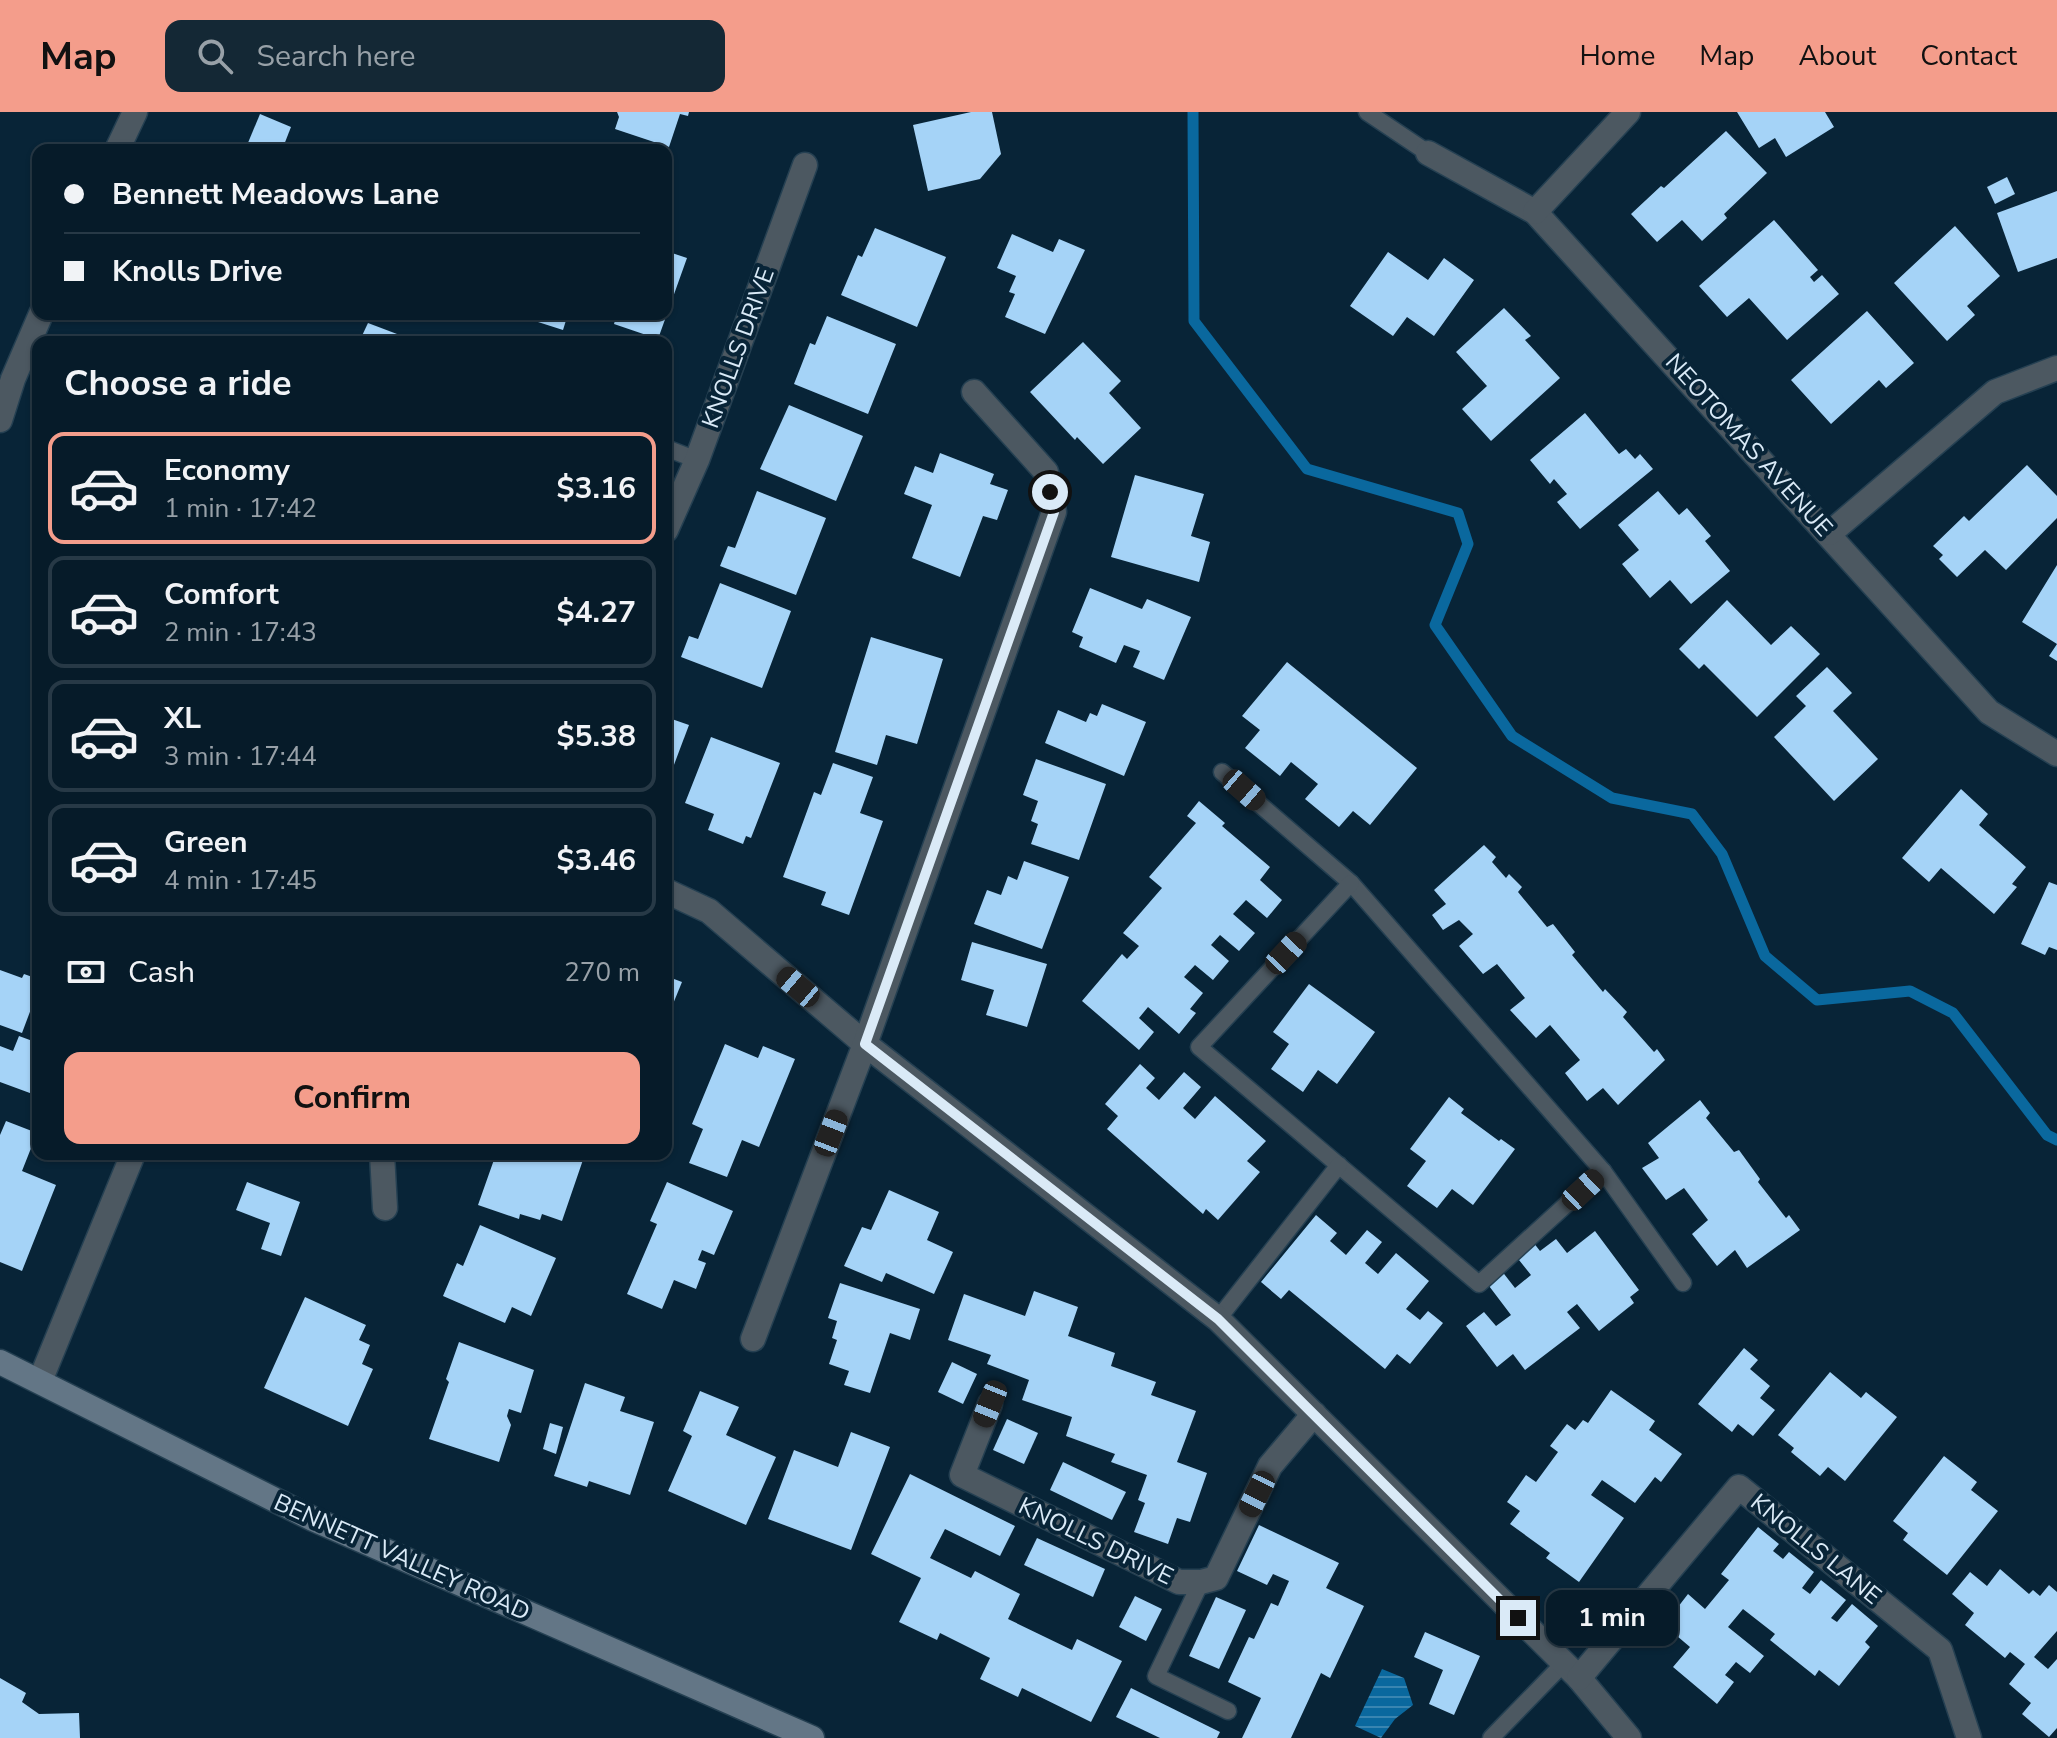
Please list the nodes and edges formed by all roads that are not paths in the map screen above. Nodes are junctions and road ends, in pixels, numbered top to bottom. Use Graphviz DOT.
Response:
graph roads {
  1 [pos="135,112"];
  2 [pos="1367,112"];
  3 [pos="1628,112"];
  4 [pos="120,144"];
  5 [pos="1428,153"];
  6 [pos="805,165"];
  7 [pos="1535,212"];
  8 [pos="38,320"];
  9 [pos="2057,368"];
  10 [pos="6,376"];
  11 [pos="974,392"];
  12 [pos="0,420"];
  13 [pos="672,450"];
  14 [pos="697,460"];
  15 [pos="672,516"];
  16 [pos="1830,533"];
  17 [pos="2057,754"];
  18 [pos="1222,772"];
  19 [pos="1351,883"];
  20 [pos="672,894"];
  21 [pos="865,1044"];
  22 [pos="131,1160"];
  23 [pos="382,1160"];
  24 [pos="1339,1165"];
  25 [pos="1603,1171"];
  26 [pos="385,1208"];
  27 [pos="1683,1283"];
  28 [pos="1218,1319"];
  29 [pos="753,1339"];
  30 [pos="0,1362"];
  31 [pos="40,1381"];
  32 [pos="990,1404"];
  33 [pos="1314,1414"];
  34 [pos="1201,1582"];
  35 [pos="1572,1670"];
  36 [pos="1228,1711"];
  37 [pos="812,1738"];
  38 [pos="1491,1738"];
  39 [pos="1629,1738"];
  40 [pos="1969,1738"];
  1 -- 4 [label="street"];
  2 -- 5 [label="lane"];
  3 -- 7 [label="street"];
  5 -- 7 [label="street, NEOTOMAS AVENUE"];
  6 -- 14 [label="street, KNOLLS DRIVE"];
  7 -- 16 [label="street, NEOTOMAS AVENUE"];
  8 -- 10 [label="street"];
  9 -- 16 [label="street"];
  10 -- 12 [label="street"];
  11 -- 21 [label="street"];
  13 -- 14 [label="lane"];
  14 -- 15 [label="street, KNOLLS DRIVE"];
  16 -- 17 [label="street, NEOTOMAS AVENUE"];
  18 -- 19 [label="lane"];
  19 -- 24 [label="lane"];
  19 -- 25 [label="lane"];
  20 -- 21 [label="street"];
  21 -- 28 [label="street"];
  21 -- 29 [label="street"];
  22 -- 31 [label="street"];
  23 -- 26 [label="street"];
  24 -- 25 [label="lane"];
  24 -- 28 [label="lane"];
  25 -- 27 [label="lane"];
  28 -- 33 [label="street"];
  30 -- 31 [label="street, BENNETT VALLEY ROAD"];
  31 -- 37 [label="street, BENNETT VALLEY ROAD"];
  32 -- 34 [label="street, KNOLLS DRIVE"];
  33 -- 34 [label="street, KNOLLS DRIVE"];
  33 -- 35 [label="street"];
  34 -- 36 [label="lane"];
  35 -- 38 [label="lane"];
  35 -- 39 [label="street"];
  35 -- 40 [label="street, KNOLLS LANE"];
}
